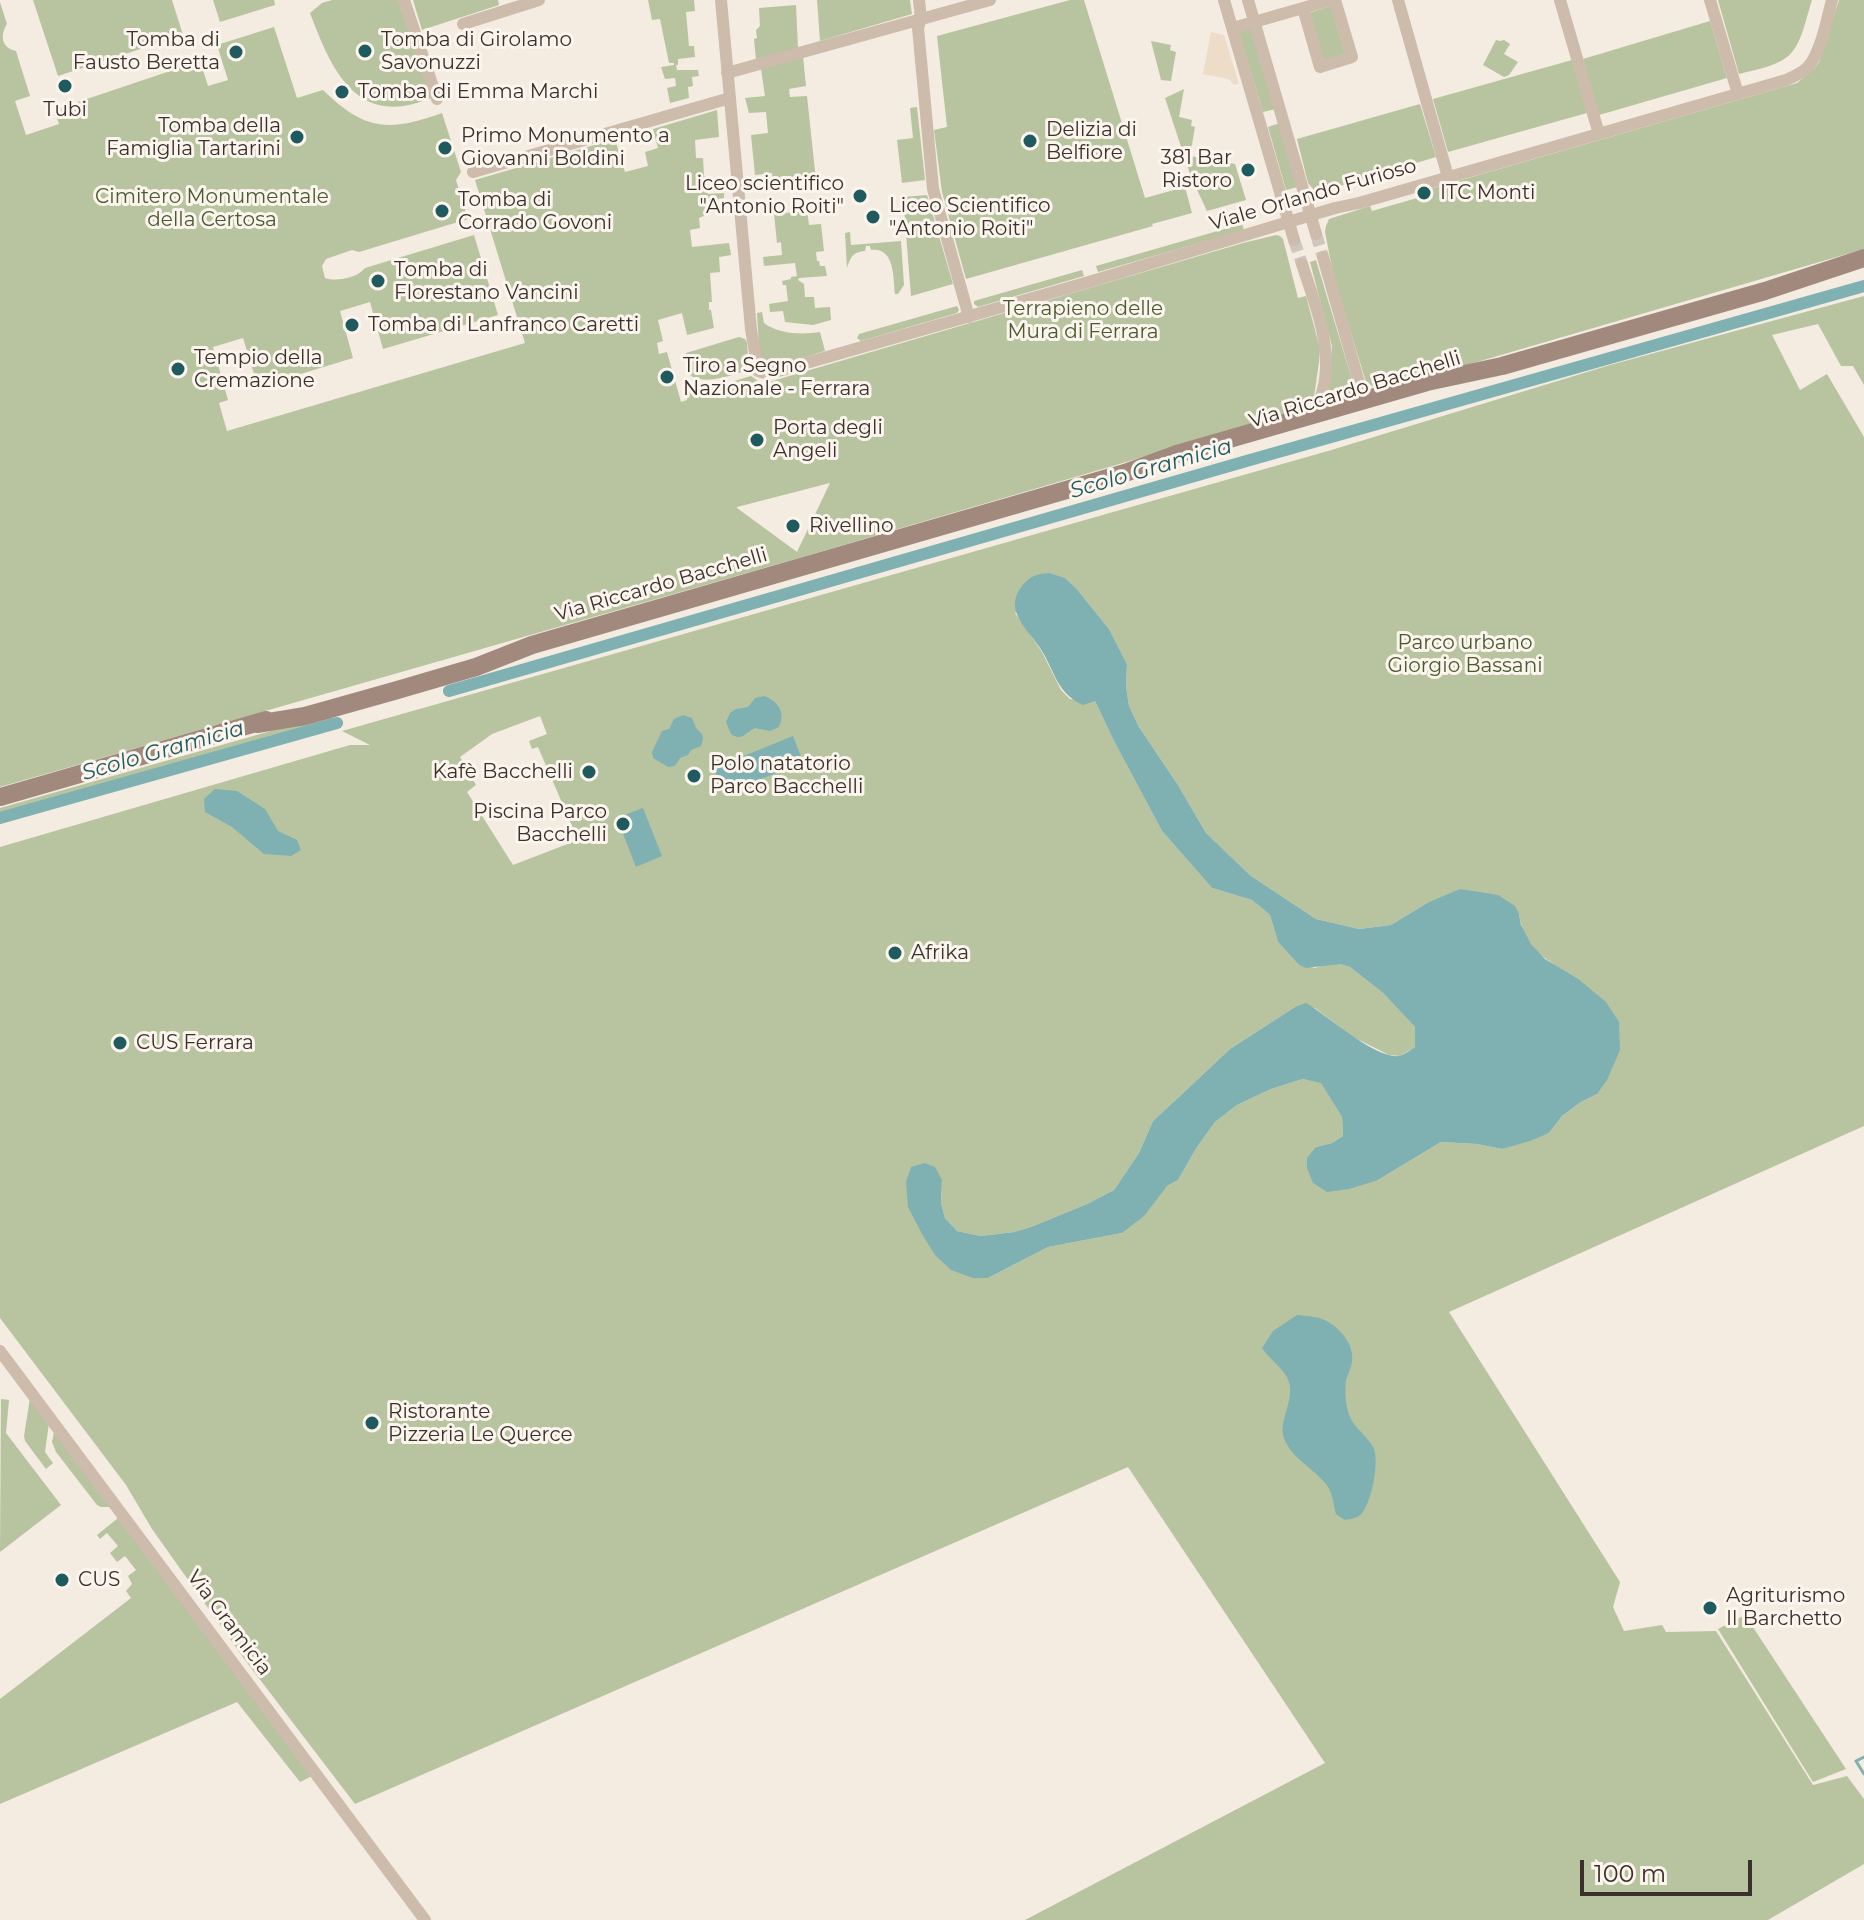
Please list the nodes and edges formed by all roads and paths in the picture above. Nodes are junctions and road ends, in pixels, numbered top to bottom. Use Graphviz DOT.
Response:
graph roads {
  1 [pos="404,0"];
  2 [pos="539,0"];
  3 [pos="721,0"];
  4 [pos="919,0"];
  5 [pos="990,0"];
  6 [pos="1224,0"];
  7 [pos="1248,0"];
  8 [pos="1333,0"];
  9 [pos="1398,0"];
  10 [pos="1560,0"];
  11 [pos="1710,0"];
  12 [pos="1832,0"];
  13 [pos="1303,8"];
  14 [pos="921,18"];
  15 [pos="1255,22"];
  16 [pos="463,24"];
  17 [pos="1233,28"];
  18 [pos="727,73"];
  19 [pos="1738,94"];
  20 [pos="730,98"];
  21 [pos="437,99"];
  22 [pos="1281,113"];
  23 [pos="1259,119"];
  24 [pos="1599,134"];
  25 [pos="473,172"];
  26 [pos="1448,177"];
  27 [pos="1310,215"];
  28 [pos="1288,222"];
  29 [pos="1316,234"];
  30 [pos="1294,240"];
  31 [pos="1323,257"];
  32 [pos="1864,258"];
  33 [pos="1302,264"];
  34 [pos="969,317"];
  35 [pos="1366,405"];
  36 [pos="1323,416"];
  37 [pos="0,797"];
  38 [pos="0,1351"];
  39 [pos="425,1920"];
  1 -- 21 [label="street"];
  2 -- 16 [label="street"];
  3 -- 18 [label="street"];
  4 -- 14 [label="street"];
  5 -- 14 [label="street"];
  6 -- 17 [label="street"];
  7 -- 15 [label="street"];
  8 -- 13 [label="street"];
  8 -- 13 [label="street"];
  9 -- 26 [label="street"];
  10 -- 24 [label="street"];
  11 -- 19 [label="street"];
  12 -- 19 [label="street, Viale Orlando Furioso"];
  13 -- 15 [label="street"];
  14 -- 18 [label="street"];
  14 -- 34 [label="street"];
  15 -- 17 [label="street"];
  15 -- 22 [label="street"];
  17 -- 23 [label="street"];
  18 -- 20 [label="street"];
  19 -- 24 [label="street, Viale Orlando Furioso"];
  20 -- 25 [label="street"];
  20 -- 34 [label="street, Viale Orlando Furioso"];
  22 -- 23 [label="street"];
  22 -- 27 [label="street"];
  23 -- 28 [label="street"];
  24 -- 26 [label="street, Viale Orlando Furioso"];
  26 -- 27 [label="street, Viale Orlando Furioso"];
  27 -- 28 [label="street, Viale Orlando Furioso"];
  27 -- 29 [label="street"];
  28 -- 30 [label="street"];
  28 -- 34 [label="street, Viale Orlando Furioso"];
  31 -- 35 [label="street"];
  32 -- 35 [label="main road, Via Riccardo Bacchelli"];
  33 -- 36 [label="street"];
  35 -- 36 [label="main road, Via Riccardo Bacchelli"];
  36 -- 37 [label="main road, Via Riccardo Bacchelli"];
  38 -- 39 [label="street, Via Gramicia"];
}
